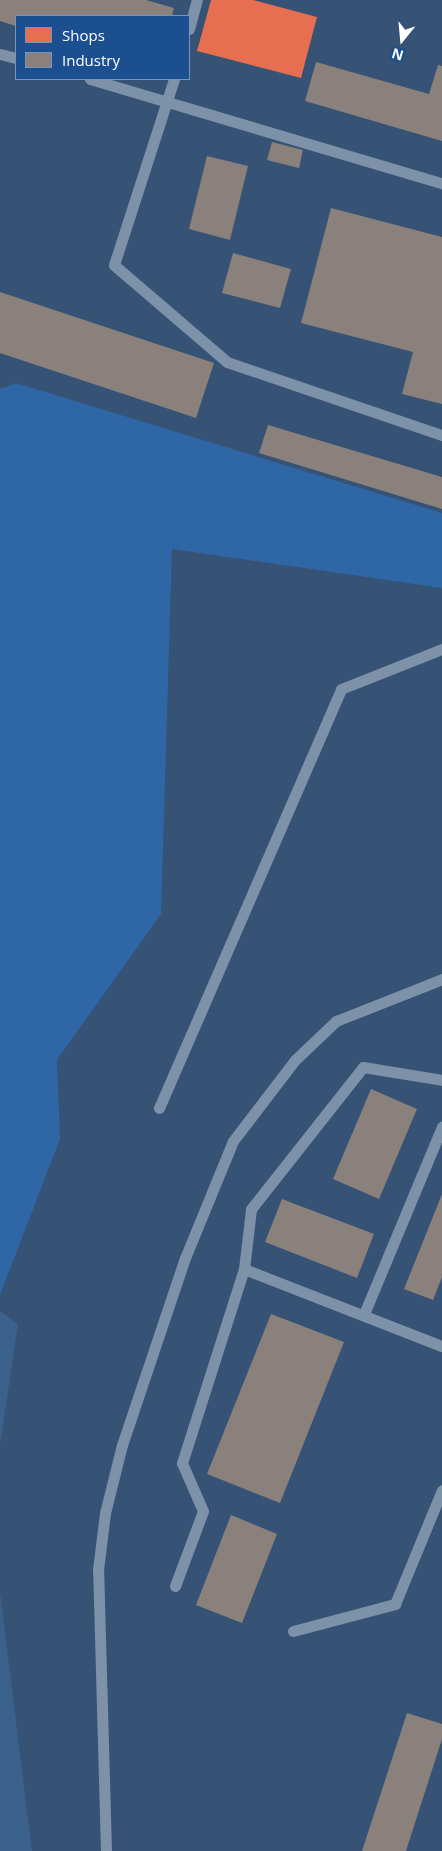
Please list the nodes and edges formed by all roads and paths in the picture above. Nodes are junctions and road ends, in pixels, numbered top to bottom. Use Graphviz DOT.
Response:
graph roads {
  1 [pos="198,0"];
  2 [pos="190,26"];
  3 [pos="0,54"];
  4 [pos="15,58"];
  5 [pos="94,80"];
  6 [pos="174,80"];
  7 [pos="168,101"];
  8 [pos="442,182"];
  9 [pos="442,435"];
  10 [pos="442,649"];
  11 [pos="442,979"];
  12 [pos="442,1080"];
  13 [pos="159,1108"];
  14 [pos="442,1127"];
  15 [pos="244,1269"];
  16 [pos="364,1314"];
  17 [pos="442,1346"];
  18 [pos="442,1490"];
  19 [pos="175,1586"];
  20 [pos="293,1631"];
  21 [pos="106,1851"];
  1 -- 2 [label="lane"];
  3 -- 4 [label="lane"];
  5 -- 7 [label="lane"];
  6 -- 7 [label="lane"];
  7 -- 8 [label="lane"];
  7 -- 9 [label="lane"];
  10 -- 13 [label="lane"];
  11 -- 21 [label="lane"];
  12 -- 15 [label="lane"];
  14 -- 16 [label="lane"];
  15 -- 16 [label="lane"];
  15 -- 19 [label="lane"];
  16 -- 17 [label="lane"];
  18 -- 20 [label="lane"];
}
